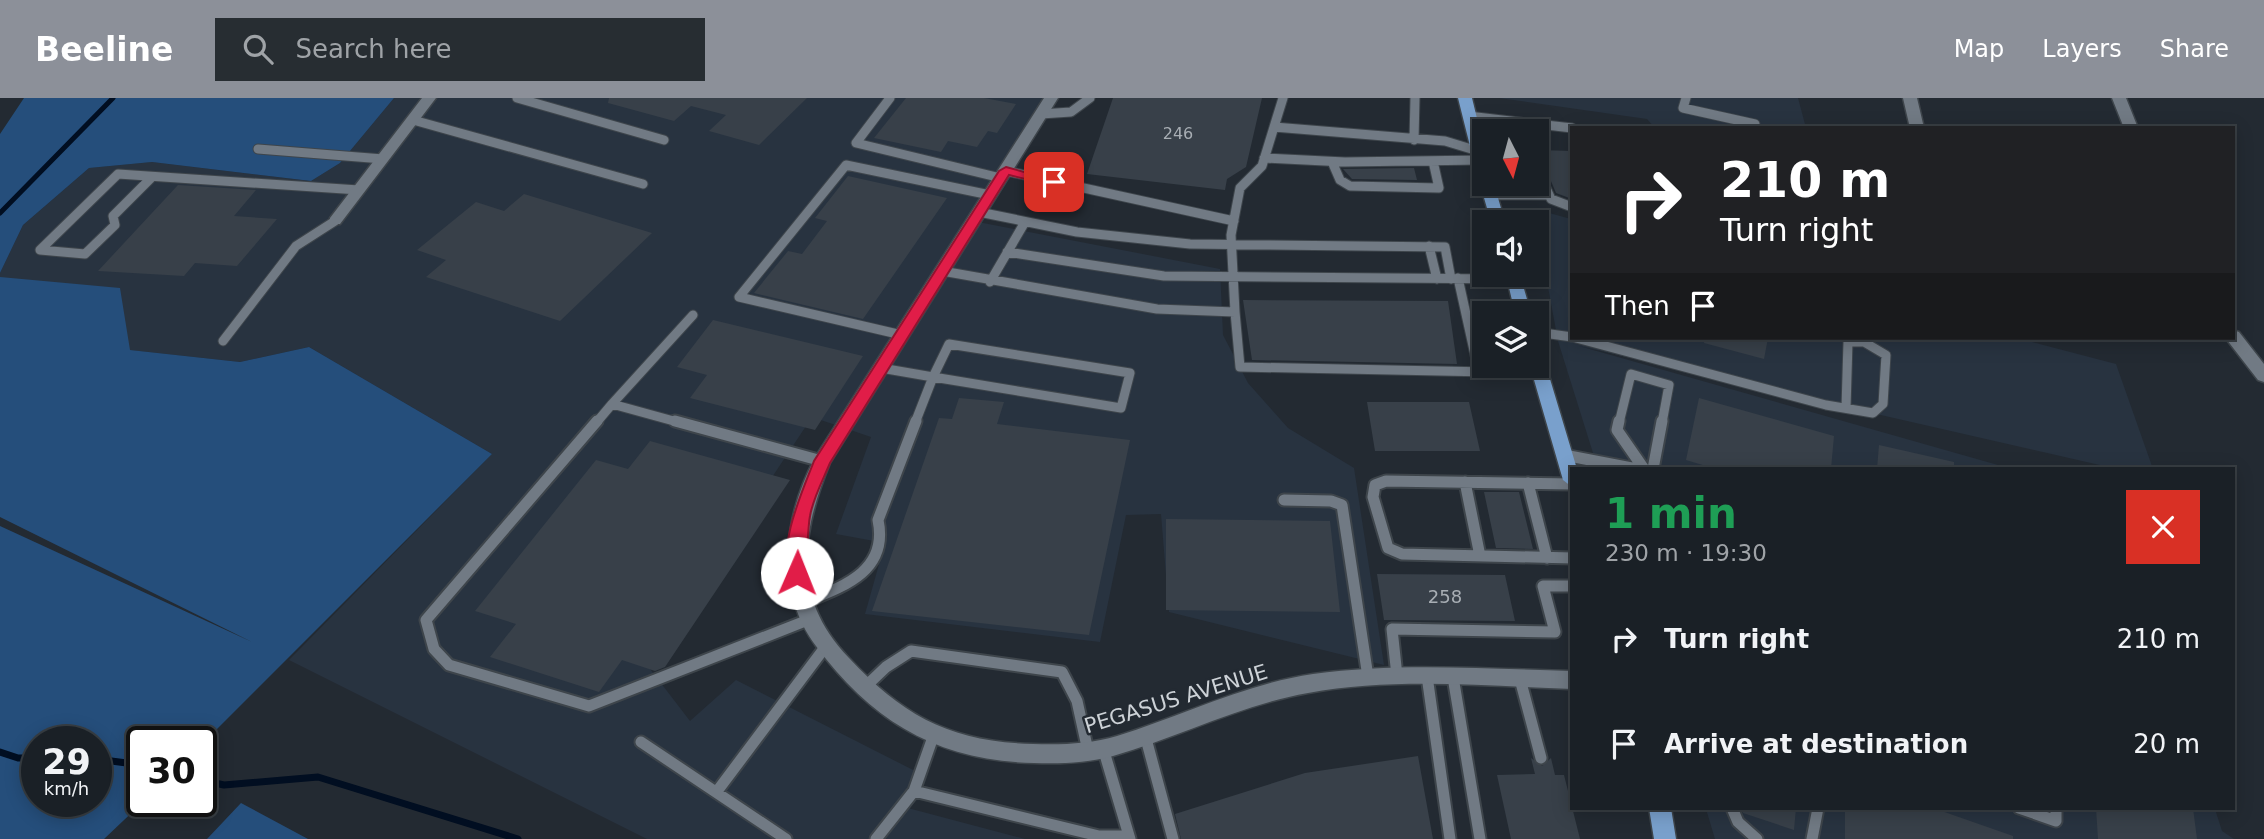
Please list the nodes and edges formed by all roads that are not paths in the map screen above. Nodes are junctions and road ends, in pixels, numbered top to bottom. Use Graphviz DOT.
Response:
graph roads {
  1 [pos="429,98"];
  2 [pos="517,98"];
  3 [pos="890,98"];
  4 [pos="1090,98"];
  5 [pos="1283,98"];
  6 [pos="1415,98"];
  7 [pos="1465,98"];
  8 [pos="1686,98"];
  9 [pos="1910,98"];
  10 [pos="2119,98"];
  11 [pos="1046,106"];
  12 [pos="1468,116"];
  13 [pos="1501,119"];
  14 [pos="412,120"];
  15 [pos="1755,124"];
  16 [pos="1549,125"];
  17 [pos="1917,126"];
  18 [pos="2130,126"];
  19 [pos="1274,127"];
  20 [pos="1570,128"];
  21 [pos="1472,130"];
  22 [pos="664,140"];
  23 [pos="1414,140"];
  24 [pos="258,149"];
  25 [pos="1472,157"];
  26 [pos="383,159"];
  27 [pos="1264,159"];
  28 [pos="1433,161"];
  29 [pos="1472,162"];
  30 [pos="1333,164"];
  31 [pos="1003,174"];
  32 [pos="152,177"];
  33 [pos="643,184"];
  34 [pos="359,190"];
  35 [pos="990,195"];
  36 [pos="1546,196"];
  37 [pos="1570,207"];
  38 [pos="979,212"];
  39 [pos="335,221"];
  40 [pos="1234,221"];
  41 [pos="1025,222"];
  42 [pos="1232,246"];
  43 [pos="1429,246"];
  44 [pos="1007,252"];
  45 [pos="942,271"];
  46 [pos="1234,278"];
  47 [pos="1472,278"];
  48 [pos="1437,279"];
  49 [pos="1454,279"];
  50 [pos="990,282"];
  51 [pos="1236,313"];
  52 [pos="693,315"];
  53 [pos="1549,334"];
  54 [pos="902,335"];
  55 [pos="1570,336"];
  56 [pos="2235,339"];
  57 [pos="1585,340"];
  58 [pos="223,341"];
  59 [pos="1472,347"];
  60 [pos="881,368"];
  61 [pos="1472,373"];
  62 [pos="2264,376"];
  63 [pos="933,377"];
  64 [pos="1542,378"];
  65 [pos="612,404"];
  66 [pos="1846,408"];
  67 [pos="1564,455"];
  68 [pos="822,461"];
  69 [pos="1629,467"];
  70 [pos="1643,467"];
  71 [pos="1653,467"];
  72 [pos="1570,475"];
  73 [pos="1465,482"];
  74 [pos="1570,482"];
  75 [pos="1528,483"];
  76 [pos="1284,500"];
  77 [pos="1480,556"];
  78 [pos="1547,558"];
  79 [pos="1570,558"];
  80 [pos="1570,586"];
  81 [pos="805,611"];
  82 [pos="826,646"];
  83 [pos="1397,676"];
  84 [pos="1427,676"];
  85 [pos="1368,677"];
  86 [pos="1453,677"];
  87 [pos="1520,679"];
  88 [pos="1570,680"];
  89 [pos="864,688"];
  90 [pos="1145,736"];
  91 [pos="933,737"];
  92 [pos="641,742"];
  93 [pos="1095,750"];
  94 [pos="1541,758"];
  95 [pos="718,790"];
  96 [pos="914,791"];
  97 [pos="1660,810"];
  98 [pos="1733,810"];
  99 [pos="1818,810"];
  100 [pos="2025,810"];
  101 [pos="2056,810"];
  102 [pos="1130,838"];
  103 [pos="786,839"];
  104 [pos="876,839"];
  105 [pos="1173,839"];
  106 [pos="1450,839"];
  107 [pos="1480,839"];
  108 [pos="1665,839"];
  109 [pos="1757,839"];
  110 [pos="1812,839"];
  1 -- 14 [label="street"];
  2 -- 22 [label="lane"];
  3 -- 31 [label="lane"];
  4 -- 11 [label="lane"];
  5 -- 19 [label="lane"];
  6 -- 23 [label="lane"];
  7 -- 12 [label="main road"];
  8 -- 15 [label="lane"];
  9 -- 17 [label="street"];
  10 -- 18 [label="street"];
  11 -- 31 [label="street, PEGASUS AVENUE"];
  12 -- 13 [label="lane"];
  12 -- 21 [label="main road"];
  14 -- 26 [label="street"];
  14 -- 33 [label="lane"];
  16 -- 20 [label="lane"];
  19 -- 23 [label="lane"];
  19 -- 27 [label="lane"];
  23 -- 25 [label="lane"];
  24 -- 26 [label="lane"];
  26 -- 34 [label="street"];
  27 -- 30 [label="lane"];
  27 -- 40 [label="lane"];
  28 -- 29 [label="lane"];
  28 -- 30 [label="lane"];
  28 -- 30 [label="lane"];
  31 -- 35 [label="street, PEGASUS AVENUE"];
  31 -- 40 [label="lane"];
  32 -- 32 [label="lane"];
  32 -- 34 [label="lane"];
  34 -- 39 [label="street"];
  35 -- 38 [label="street, PEGASUS AVENUE"];
  35 -- 54 [label="lane"];
  36 -- 37 [label="lane"];
  38 -- 41 [label="lane"];
  38 -- 45 [label="street, PEGASUS AVENUE"];
  39 -- 58 [label="lane"];
  40 -- 42 [label="lane"];
  41 -- 42 [label="lane"];
  41 -- 44 [label="lane"];
  42 -- 43 [label="lane"];
  42 -- 46 [label="lane"];
  43 -- 48 [label="lane"];
  43 -- 49 [label="lane"];
  44 -- 46 [label="lane"];
  44 -- 50 [label="lane"];
  45 -- 50 [label="lane"];
  45 -- 54 [label="street, PEGASUS AVENUE"];
  46 -- 48 [label="lane"];
  46 -- 51 [label="lane"];
  47 -- 49 [label="lane"];
  48 -- 49 [label="lane"];
  49 -- 59 [label="lane"];
  50 -- 51 [label="lane"];
  51 -- 61 [label="lane"];
  52 -- 65 [label="lane"];
  53 -- 55 [label="lane"];
  54 -- 60 [label="street, PEGASUS AVENUE"];
  56 -- 62 [label="street"];
  57 -- 66 [label="lane"];
  60 -- 63 [label="lane"];
  60 -- 68 [label="street, PEGASUS AVENUE"];
  63 -- 63 [label="lane"];
  63 -- 81 [label="lane"];
  64 -- 67 [label="main road"];
  65 -- 68 [label="lane"];
  65 -- 81 [label="lane"];
  66 -- 66 [label="lane"];
  67 -- 69 [label="lane"];
  67 -- 72 [label="main road"];
  68 -- 81 [label="street, PEGASUS AVENUE"];
  70 -- 71 [label="lane"];
  73 -- 75 [label="lane"];
  73 -- 77 [label="lane"];
  73 -- 77 [label="lane"];
  74 -- 75 [label="lane"];
  75 -- 78 [label="lane"];
  76 -- 85 [label="lane"];
  77 -- 78 [label="lane"];
  78 -- 79 [label="lane"];
  80 -- 83 [label="lane"];
  81 -- 82 [label="street, PEGASUS AVENUE"];
  82 -- 89 [label="street, PEGASUS AVENUE"];
  82 -- 95 [label="lane"];
  83 -- 84 [label="street, PEGASUS AVENUE"];
  83 -- 85 [label="street, PEGASUS AVENUE"];
  84 -- 86 [label="street, PEGASUS AVENUE"];
  84 -- 106 [label="lane"];
  85 -- 90 [label="street, PEGASUS AVENUE"];
  86 -- 87 [label="street, PEGASUS AVENUE"];
  86 -- 107 [label="lane"];
  87 -- 88 [label="street, PEGASUS AVENUE"];
  87 -- 94 [label="lane"];
  89 -- 91 [label="street, PEGASUS AVENUE"];
  89 -- 93 [label="lane"];
  90 -- 93 [label="street, PEGASUS AVENUE"];
  90 -- 105 [label="lane"];
  91 -- 93 [label="street, PEGASUS AVENUE"];
  91 -- 96 [label="lane"];
  92 -- 95 [label="lane"];
  93 -- 102 [label="lane"];
  95 -- 103 [label="lane"];
  96 -- 102 [label="lane"];
  96 -- 104 [label="lane"];
  97 -- 108 [label="main road"];
  98 -- 109 [label="lane"];
  99 -- 110 [label="lane"];
  100 -- 101 [label="lane"];
}
